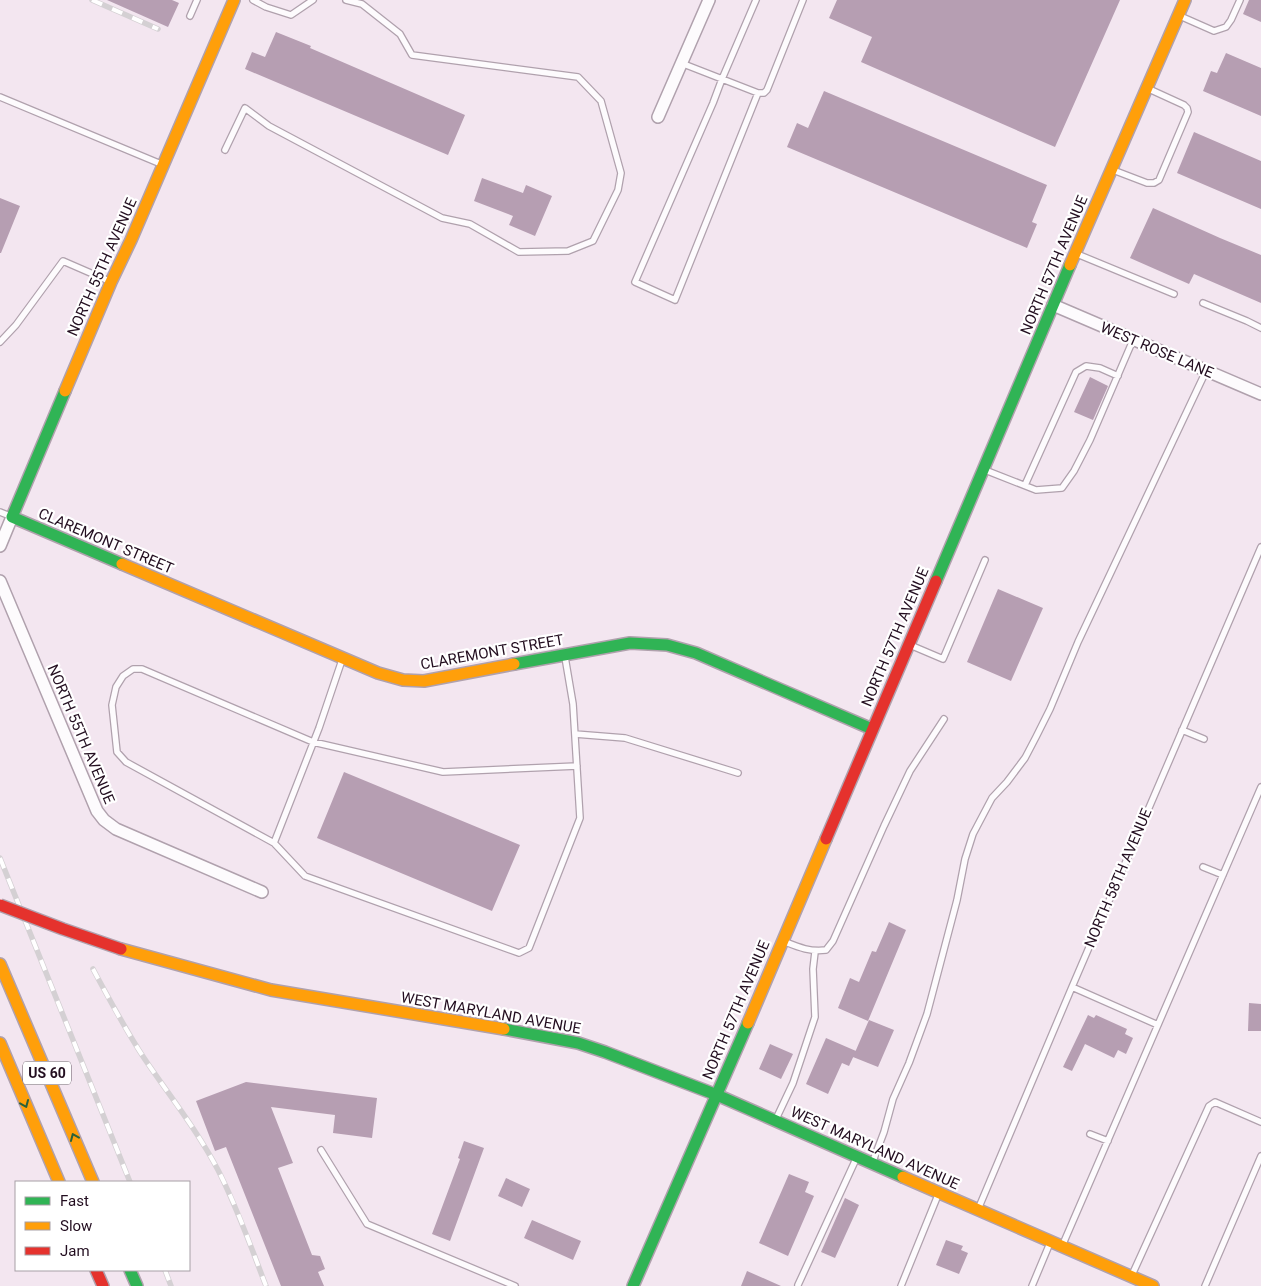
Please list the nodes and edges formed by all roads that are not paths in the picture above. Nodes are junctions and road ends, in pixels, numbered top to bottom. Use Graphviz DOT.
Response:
graph roads {
  1 [pos="197,0"];
  2 [pos="234,0"];
  3 [pos="253,0"];
  4 [pos="313,0"];
  5 [pos="346,0"];
  6 [pos="708,0"];
  7 [pos="756,0"];
  8 [pos="803,0"];
  9 [pos="1185,0"];
  10 [pos="1240,0"];
  11 [pos="190,16"];
  12 [pos="1178,16"];
  13 [pos="682,63"];
  14 [pos="722,79"];
  15 [pos="1147,88"];
  16 [pos="758,93"];
  17 [pos="0,97"];
  18 [pos="658,117"];
  19 [pos="225,150"];
  20 [pos="163,165"];
  21 [pos="1111,170"];
  22 [pos="1075,253"];
  23 [pos="111,282"];
  24 [pos="1174,294"];
  25 [pos="1203,303"];
  26 [pos="1053,305"];
  27 [pos="1261,328"];
  28 [pos="1133,340"];
  29 [pos="0,342"];
  30 [pos="1206,371"];
  31 [pos="1118,376"];
  32 [pos="1261,394"];
  33 [pos="983,469"];
  34 [pos="1025,485"];
  35 [pos="0,512"];
  36 [pos="12,517"];
  37 [pos="0,546"];
  38 [pos="1261,547"];
  39 [pos="985,560"];
  40 [pos="0,582"];
  41 [pos="908,644"];
  42 [pos="565,655"];
  43 [pos="342,658"];
  44 [pos="944,719"];
  45 [pos="872,729"];
  46 [pos="1182,730"];
  47 [pos="575,734"];
  48 [pos="1204,739"];
  49 [pos="313,742"];
  50 [pos="577,766"];
  51 [pos="738,773"];
  52 [pos="1261,787"];
  53 [pos="274,843"];
  54 [pos="1203,866"];
  55 [pos="1223,875"];
  56 [pos="262,892"];
  57 [pos="0,905"];
  58 [pos="782,940"];
  59 [pos="815,952"];
  60 [pos="0,964"];
  61 [pos="1072,987"];
  62 [pos="1158,1025"];
  63 [pos="0,1043"];
  64 [pos="716,1095"];
  65 [pos="776,1121"];
  66 [pos="1261,1122"];
  67 [pos="1090,1134"];
  68 [pos="1108,1141"];
  69 [pos="321,1150"];
  70 [pos="1261,1156"];
  71 [pos="857,1157"];
  72 [pos="872,1163"];
  73 [pos="59,1181"];
  74 [pos="93,1181"];
  75 [pos="939,1193"];
  76 [pos="978,1210"];
  77 [pos="1050,1241"];
  78 [pos="1062,1246"];
  79 [pos="96,1271"];
  80 [pos="130,1271"];
  81 [pos="1131,1276"];
  82 [pos="798,1285"];
  83 [pos="103,1286"];
  84 [pos="137,1286"];
  85 [pos="515,1286"];
  86 [pos="633,1286"];
  87 [pos="901,1286"];
  88 [pos="1032,1286"];
  89 [pos="1153,1286"];
  90 [pos="1206,1286"];
  1 -- 11 [label="lane"];
  2 -- 20 [label="main road, NORTH 55TH AVENUE"];
  3 -- 4 [label="lane"];
  5 -- 19 [label="lane"];
  6 -- 13 [label="street"];
  7 -- 14 [label="lane"];
  8 -- 16 [label="lane"];
  9 -- 12 [label="main road, NORTH 57TH AVENUE"];
  10 -- 12 [label="lane"];
  12 -- 15 [label="main road, NORTH 57TH AVENUE"];
  13 -- 14 [label="lane"];
  13 -- 18 [label="street"];
  14 -- 16 [label="lane"];
  14 -- 16 [label="lane"];
  15 -- 21 [label="main road, NORTH 57TH AVENUE"];
  15 -- 21 [label="lane"];
  17 -- 20 [label="lane"];
  20 -- 23 [label="main road, NORTH 55TH AVENUE"];
  21 -- 22 [label="main road, NORTH 57TH AVENUE"];
  22 -- 24 [label="lane"];
  22 -- 26 [label="main road, NORTH 57TH AVENUE"];
  23 -- 29 [label="lane"];
  23 -- 36 [label="main road, NORTH 55TH AVENUE"];
  25 -- 27 [label="lane"];
  26 -- 28 [label="street, WEST ROSE LANE"];
  26 -- 33 [label="main road, NORTH 57TH AVENUE"];
  28 -- 30 [label="street, WEST ROSE LANE"];
  28 -- 31 [label="lane"];
  30 -- 32 [label="street, WEST ROSE LANE"];
  30 -- 72 [label="lane"];
  31 -- 34 [label="lane"];
  31 -- 34 [label="lane"];
  33 -- 34 [label="lane"];
  33 -- 41 [label="main road, NORTH 57TH AVENUE"];
  35 -- 36 [label="lane"];
  36 -- 37 [label="street, NORTH 55TH AVENUE"];
  36 -- 43 [label="main road, CLAREMONT STREET"];
  38 -- 46 [label="lane, NORTH 58TH AVENUE"];
  39 -- 41 [label="lane"];
  40 -- 56 [label="street, NORTH 55TH AVENUE"];
  41 -- 45 [label="main road, NORTH 57TH AVENUE"];
  42 -- 43 [label="main road, CLAREMONT STREET"];
  42 -- 45 [label="main road, CLAREMONT STREET"];
  42 -- 47 [label="lane"];
  43 -- 49 [label="lane"];
  44 -- 59 [label="lane"];
  45 -- 58 [label="main road, NORTH 57TH AVENUE"];
  46 -- 48 [label="lane"];
  46 -- 61 [label="lane, NORTH 58TH AVENUE"];
  47 -- 50 [label="lane"];
  47 -- 51 [label="lane"];
  49 -- 50 [label="lane"];
  49 -- 53 [label="lane"];
  49 -- 53 [label="lane"];
  50 -- 53 [label="lane"];
  52 -- 55 [label="lane"];
  54 -- 55 [label="lane"];
  55 -- 62 [label="lane"];
  57 -- 64 [label="main road, WEST MARYLAND AVENUE, bridge"];
  58 -- 59 [label="lane"];
  58 -- 64 [label="main road, NORTH 57TH AVENUE"];
  59 -- 65 [label="lane"];
  74 -- 60 [label="main road, US 60, one-way"];
  61 -- 62 [label="lane"];
  61 -- 76 [label="lane, NORTH 58TH AVENUE"];
  62 -- 68 [label="lane"];
  63 -- 73 [label="main road, US 60, one-way"];
  64 -- 65 [label="main road, WEST MARYLAND AVENUE"];
  64 -- 86 [label="main road, NORTH 57TH AVENUE"];
  65 -- 71 [label="main road, WEST MARYLAND AVENUE"];
  66 -- 81 [label="lane"];
  67 -- 68 [label="lane"];
  68 -- 78 [label="lane"];
  69 -- 85 [label="lane"];
  70 -- 90 [label="lane"];
  71 -- 72 [label="main road, WEST MARYLAND AVENUE"];
  71 -- 82 [label="lane"];
  72 -- 75 [label="main road, WEST MARYLAND AVENUE"];
  75 -- 76 [label="main road, WEST MARYLAND AVENUE"];
  75 -- 87 [label="lane"];
  76 -- 77 [label="main road, WEST MARYLAND AVENUE"];
  77 -- 78 [label="main road, WEST MARYLAND AVENUE"];
  77 -- 88 [label="lane"];
  78 -- 81 [label="main road, WEST MARYLAND AVENUE"];
  79 -- 83 [label="main road"];
  80 -- 84 [label="main road"];
  81 -- 89 [label="main road, WEST MARYLAND AVENUE"];
}
